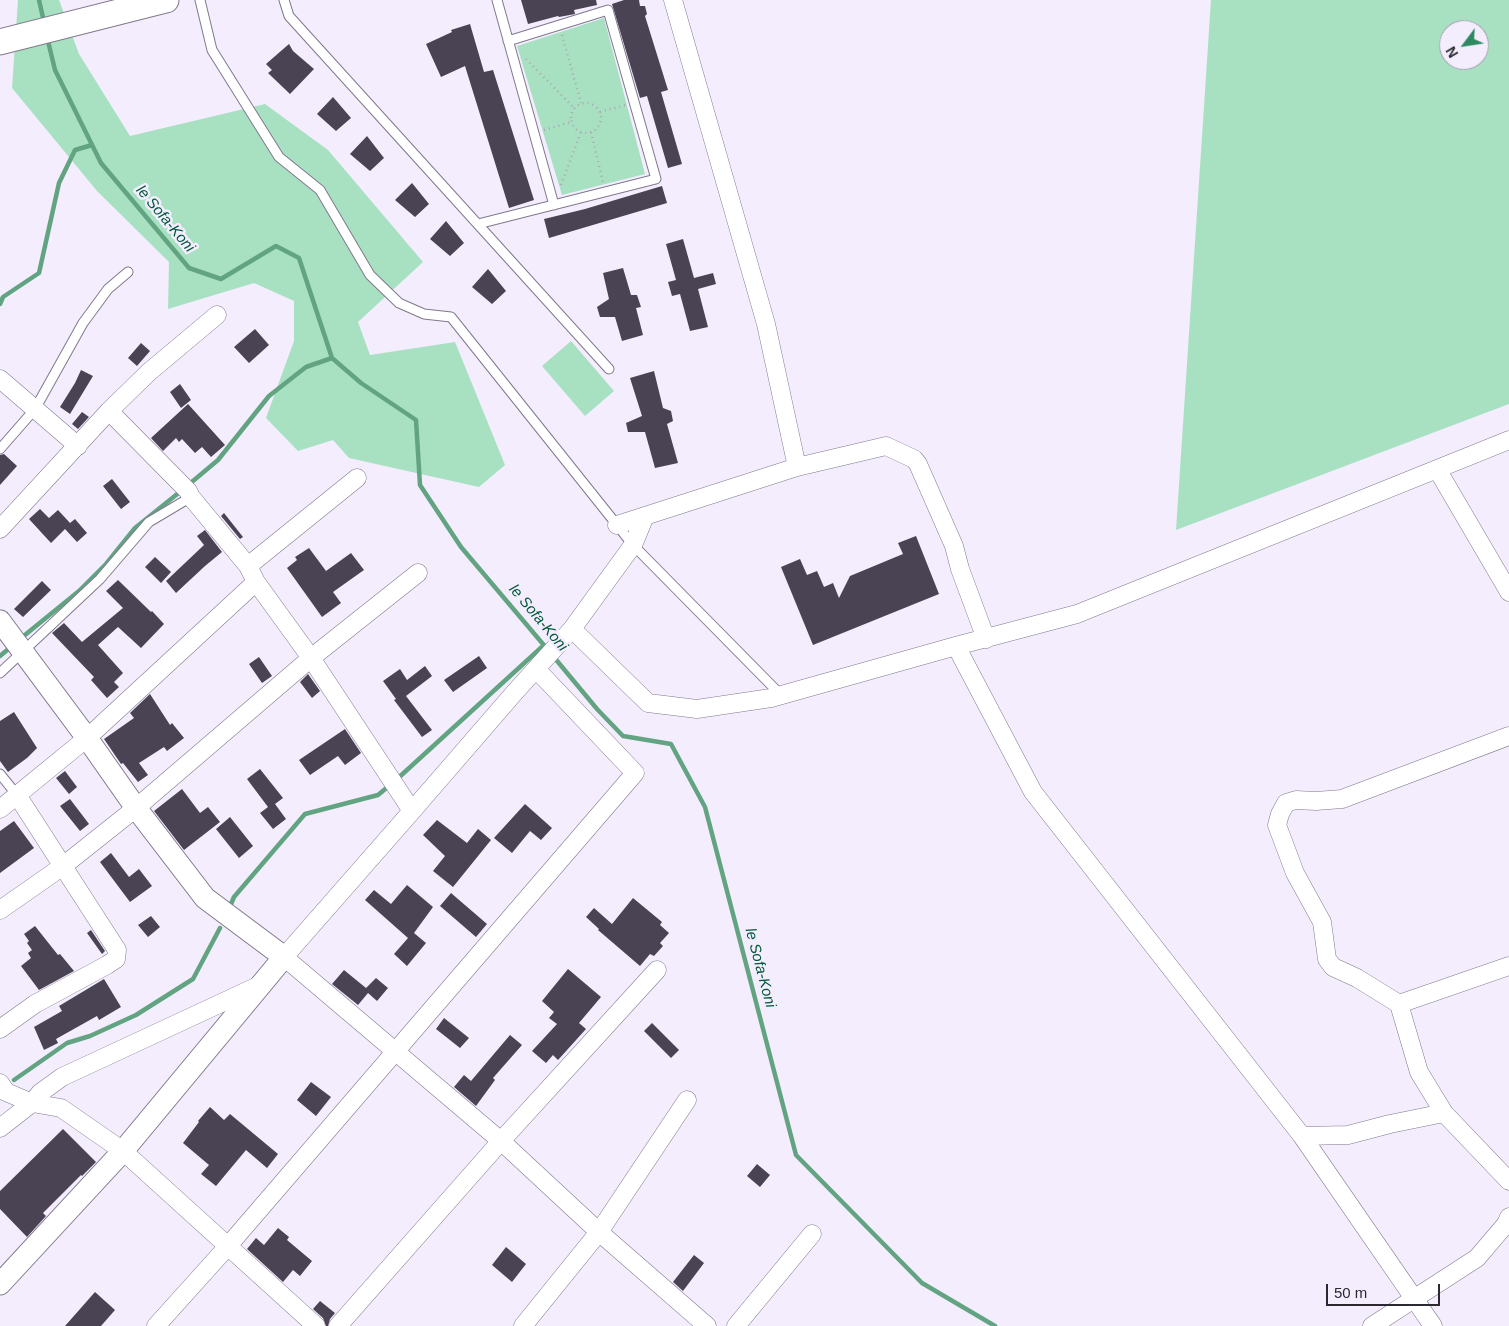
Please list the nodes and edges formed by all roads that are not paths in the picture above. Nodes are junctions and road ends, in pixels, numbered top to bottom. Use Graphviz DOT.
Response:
graph roads {
  1 [pos="166,0"];
  2 [pos="200,0"];
  3 [pos="284,0"];
  4 [pos="497,0"];
  5 [pos="673,0"];
  6 [pos="6,40"];
  7 [pos="508,40"];
  8 [pos="554,205"];
  9 [pos="478,224"];
  10 [pos="128,272"];
  11 [pos="217,315"];
  12 [pos="609,369"];
  13 [pos="0,379"];
  14 [pos="35,409"];
  15 [pos="109,411"];
  16 [pos="1509,440"];
  17 [pos="78,446"];
  18 [pos="0,449"];
  19 [pos="797,468"];
  20 [pos="1438,469"];
  21 [pos="357,478"];
  22 [pos="186,490"];
  23 [pos="645,516"];
  24 [pos="617,525"];
  25 [pos="0,530"];
  26 [pos="633,545"];
  27 [pos="248,566"];
  28 [pos="418,573"];
  29 [pos="256,582"];
  30 [pos="1509,592"];
  31 [pos="572,629"];
  32 [pos="13,639"];
  33 [pos="986,639"];
  34 [pos="956,646"];
  35 [pos="311,658"];
  36 [pos="536,668"];
  37 [pos="0,673"];
  38 [pos="781,695"];
  39 [pos="1509,736"];
  40 [pos="87,738"];
  41 [pos="0,774"];
  42 [pos="17,795"];
  43 [pos="136,808"];
  44 [pos="0,809"];
  45 [pos="412,811"];
  46 [pos="63,866"];
  47 [pos="0,910"];
  48 [pos="284,957"];
  49 [pos="1509,966"];
  50 [pos="657,970"];
  51 [pos="260,985"];
  52 [pos="1399,1004"];
  53 [pos="0,1029"];
  54 [pos="397,1052"];
  55 [pos="0,1083"];
  56 [pos="687,1100"];
  57 [pos="32,1103"];
  58 [pos="1444,1113"];
  59 [pos="0,1128"];
  60 [pos="1302,1136"];
  61 [pos="501,1141"];
  62 [pos="123,1151"];
  63 [pos="1509,1181"];
  64 [pos="1509,1217"];
  65 [pos="599,1232"];
  66 [pos="812,1234"];
  67 [pos="228,1246"];
  68 [pos="0,1284"];
  69 [pos="1414,1298"];
  70 [pos="156,1326"];
  71 [pos="316,1326"];
  72 [pos="338,1326"];
  73 [pos="523,1326"];
  74 [pos="707,1326"];
  75 [pos="736,1326"];
  76 [pos="1372,1326"];
  77 [pos="1433,1326"];
  1 -- 6 [label="main road"];
  2 -- 24 [label="lane"];
  3 -- 9 [label="lane"];
  4 -- 7 [label="lane"];
  5 -- 19 [label="street"];
  7 -- 8 [label="lane"];
  7 -- 8 [label="lane"];
  8 -- 9 [label="lane"];
  9 -- 12 [label="lane"];
  10 -- 14 [label="lane"];
  11 -- 15 [label="street"];
  13 -- 14 [label="street"];
  14 -- 17 [label="street"];
  14 -- 18 [label="lane"];
  15 -- 17 [label="street"];
  15 -- 22 [label="street"];
  16 -- 20 [label="street"];
  17 -- 25 [label="street"];
  19 -- 23 [label="street"];
  19 -- 33 [label="street"];
  20 -- 30 [label="street"];
  20 -- 33 [label="street"];
  21 -- 27 [label="street"];
  22 -- 27 [label="street"];
  22 -- 32 [label="lane"];
  23 -- 24 [label="street"];
  23 -- 26 [label="street"];
  24 -- 26 [label="lane"];
  26 -- 31 [label="street"];
  26 -- 38 [label="lane"];
  27 -- 29 [label="street"];
  28 -- 35 [label="street"];
  29 -- 35 [label="street"];
  29 -- 40 [label="street"];
  31 -- 36 [label="street"];
  31 -- 38 [label="street"];
  32 -- 37 [label="lane"];
  32 -- 40 [label="street"];
  33 -- 34 [label="street"];
  34 -- 38 [label="street"];
  34 -- 60 [label="street"];
  35 -- 43 [label="street"];
  35 -- 45 [label="street"];
  36 -- 45 [label="street"];
  36 -- 54 [label="street"];
  39 -- 52 [label="street"];
  40 -- 42 [label="street"];
  40 -- 43 [label="street"];
  41 -- 42 [label="lane"];
  42 -- 44 [label="street"];
  42 -- 46 [label="street"];
  43 -- 46 [label="street"];
  43 -- 48 [label="street"];
  45 -- 48 [label="street"];
  46 -- 47 [label="street"];
  46 -- 53 [label="street"];
  48 -- 51 [label="street"];
  48 -- 54 [label="street"];
  49 -- 52 [label="street"];
  50 -- 61 [label="street"];
  51 -- 57 [label="street"];
  51 -- 62 [label="street"];
  52 -- 58 [label="street"];
  54 -- 61 [label="street"];
  54 -- 67 [label="street"];
  55 -- 57 [label="street"];
  56 -- 65 [label="street"];
  57 -- 59 [label="street"];
  57 -- 62 [label="street"];
  58 -- 60 [label="street"];
  58 -- 63 [label="street"];
  60 -- 69 [label="street"];
  61 -- 65 [label="street"];
  61 -- 72 [label="street"];
  62 -- 67 [label="street"];
  62 -- 68 [label="street"];
  64 -- 69 [label="street"];
  65 -- 73 [label="street"];
  65 -- 74 [label="street"];
  66 -- 75 [label="street"];
  67 -- 70 [label="street"];
  67 -- 71 [label="street"];
  69 -- 76 [label="street"];
  69 -- 77 [label="street"];
}
